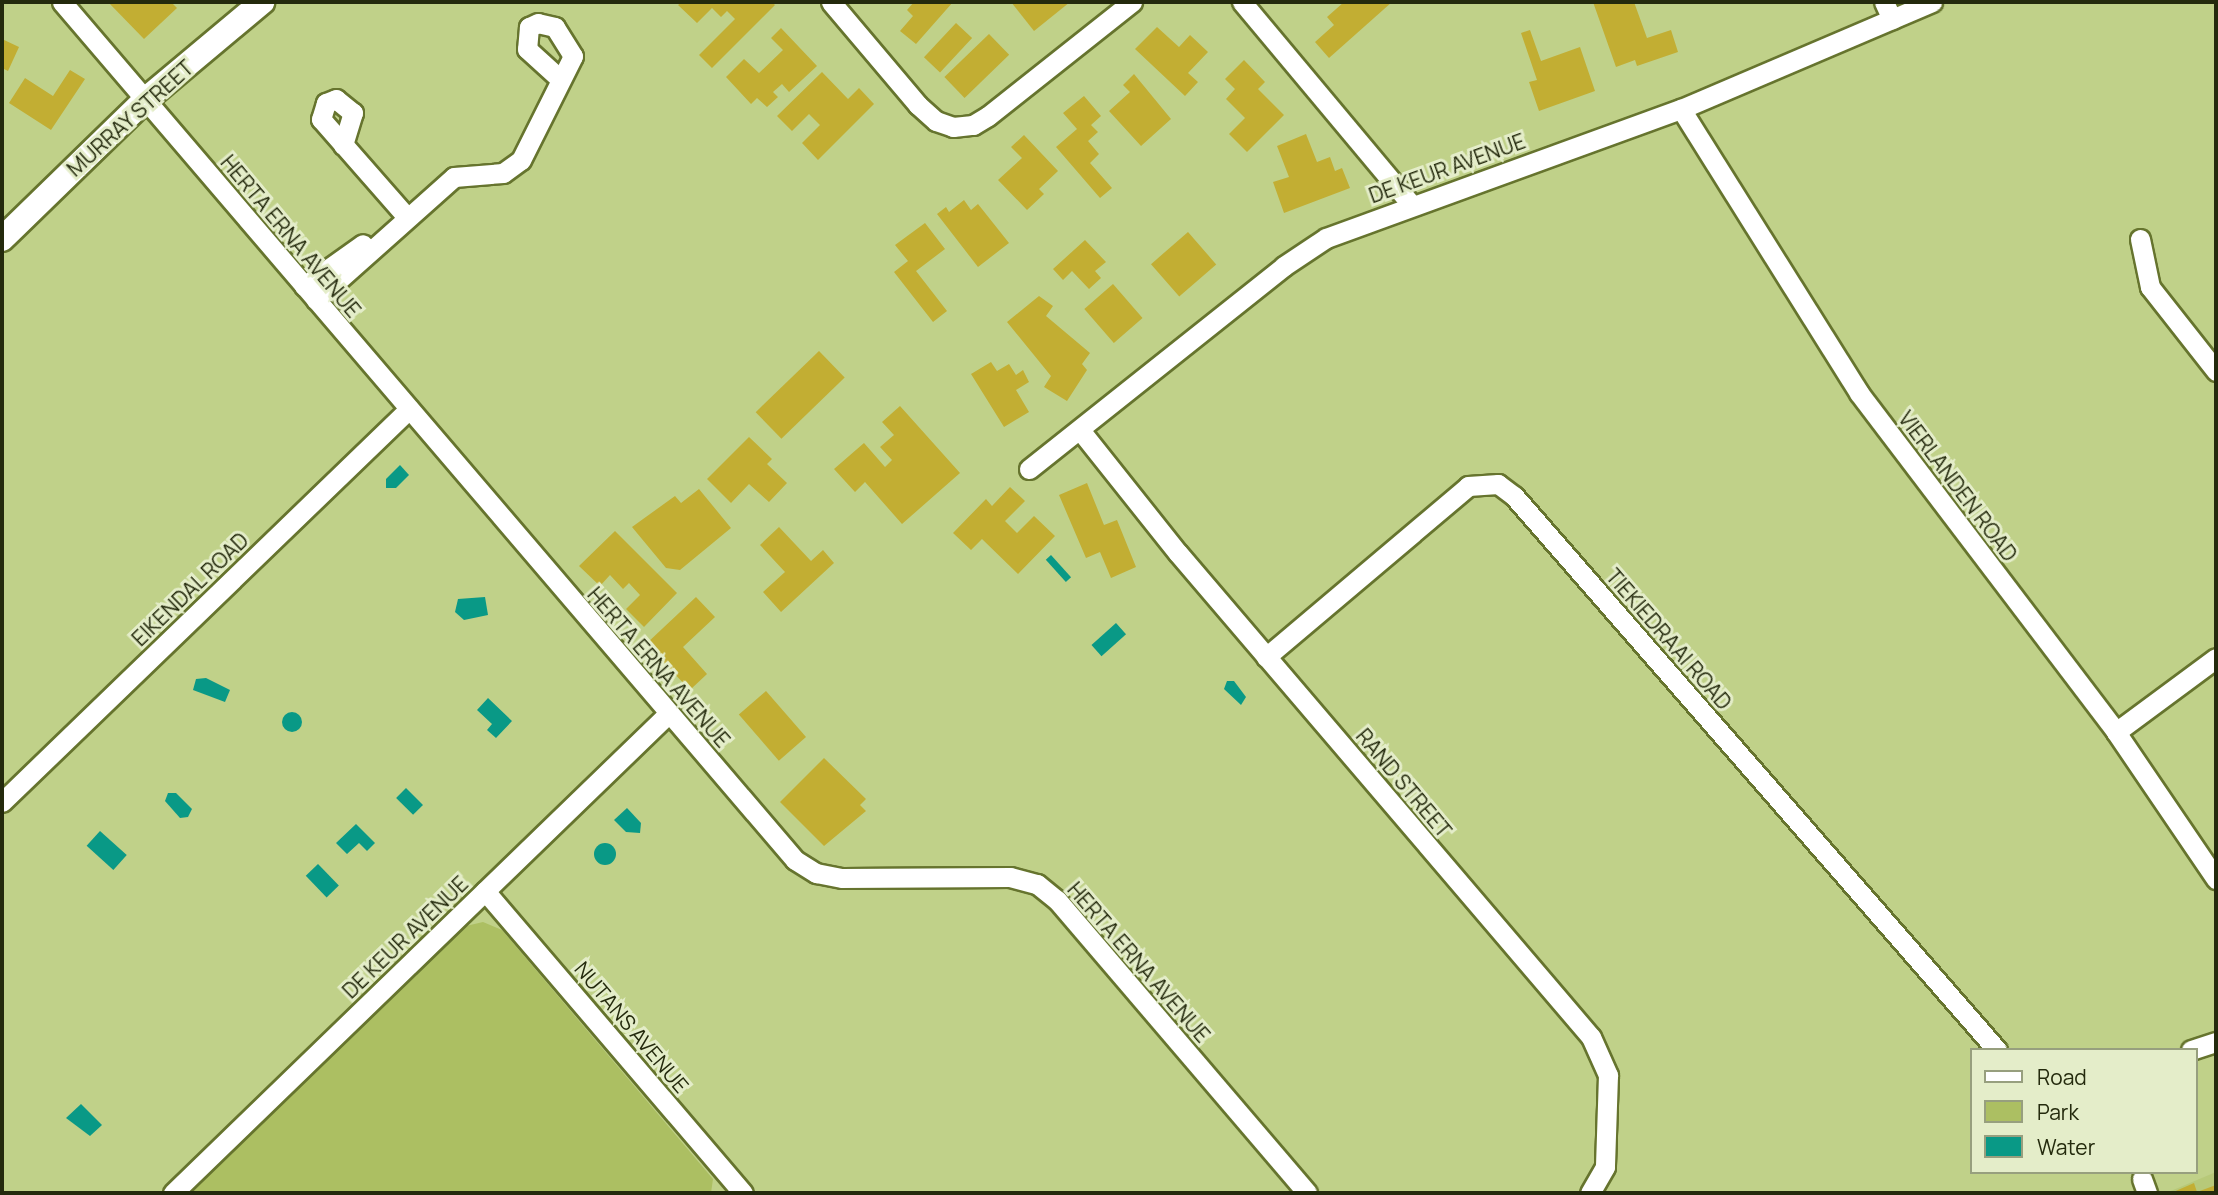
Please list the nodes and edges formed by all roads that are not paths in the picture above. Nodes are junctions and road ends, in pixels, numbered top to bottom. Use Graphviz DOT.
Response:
graph roads {
  1 [pos="62,2"];
  2 [pos="262,2"];
  3 [pos="831,2"];
  4 [pos="1132,2"];
  5 [pos="1242,2"];
  6 [pos="1932,2"];
  7 [pos="1888,10"];
  8 [pos="560,79"];
  9 [pos="145,100"];
  10 [pos="1681,109"];
  11 [pos="344,145"];
  12 [pos="1410,204"];
  13 [pos="399,222"];
  14 [pos="2,239"];
  15 [pos="2140,239"];
  16 [pos="310,293"];
  17 [pos="2216,371"];
  18 [pos="409,409"];
  19 [pos="1080,430"];
  20 [pos="1029,469"];
  21 [pos="1266,657"];
  22 [pos="2216,658"];
  23 [pos="668,713"];
  24 [pos="2116,732"];
  25 [pos="2,802"];
  26 [pos="2216,879"];
  27 [pos="485,891"];
  28 [pos="2216,1042"];
  29 [pos="1995,1048"];
  30 [pos="2197,1048"];
  31 [pos="173,1193"];
  32 [pos="743,1193"];
  33 [pos="1307,1193"];
  34 [pos="1590,1193"];
  1 -- 9 [label="street, HERTA ERNA AVENUE"];
  2 -- 9 [label="street, MURRAY STREET"];
  3 -- 4 [label="street"];
  5 -- 12 [label="street"];
  6 -- 7 [label="street, DE KEUR AVENUE"];
  7 -- 10 [label="street, DE KEUR AVENUE"];
  8 -- 13 [label="street"];
  9 -- 14 [label="street, MURRAY STREET"];
  9 -- 16 [label="street, HERTA ERNA AVENUE"];
  10 -- 12 [label="street, DE KEUR AVENUE"];
  10 -- 24 [label="street, VIERLANDEN ROAD"];
  11 -- 13 [label="street"];
  12 -- 19 [label="street, DE KEUR AVENUE"];
  13 -- 16 [label="street"];
  15 -- 17 [label="street"];
  16 -- 18 [label="street, HERTA ERNA AVENUE"];
  18 -- 23 [label="street, HERTA ERNA AVENUE"];
  18 -- 25 [label="street, EIKENDAL ROAD"];
  19 -- 20 [label="street, DE KEUR AVENUE"];
  19 -- 21 [label="street, RAND STREET"];
  21 -- 29 [label="street, TIEKIEDRAAI ROAD"];
  21 -- 34 [label="street, RAND STREET"];
  22 -- 24 [label="street"];
  23 -- 27 [label="street, DE KEUR AVENUE"];
  23 -- 33 [label="street, HERTA ERNA AVENUE"];
  24 -- 26 [label="street, VIERLANDEN ROAD"];
  27 -- 31 [label="street, DE KEUR AVENUE"];
  27 -- 32 [label="street, NUTANS AVENUE"];
  28 -- 30 [label="street"];
}
